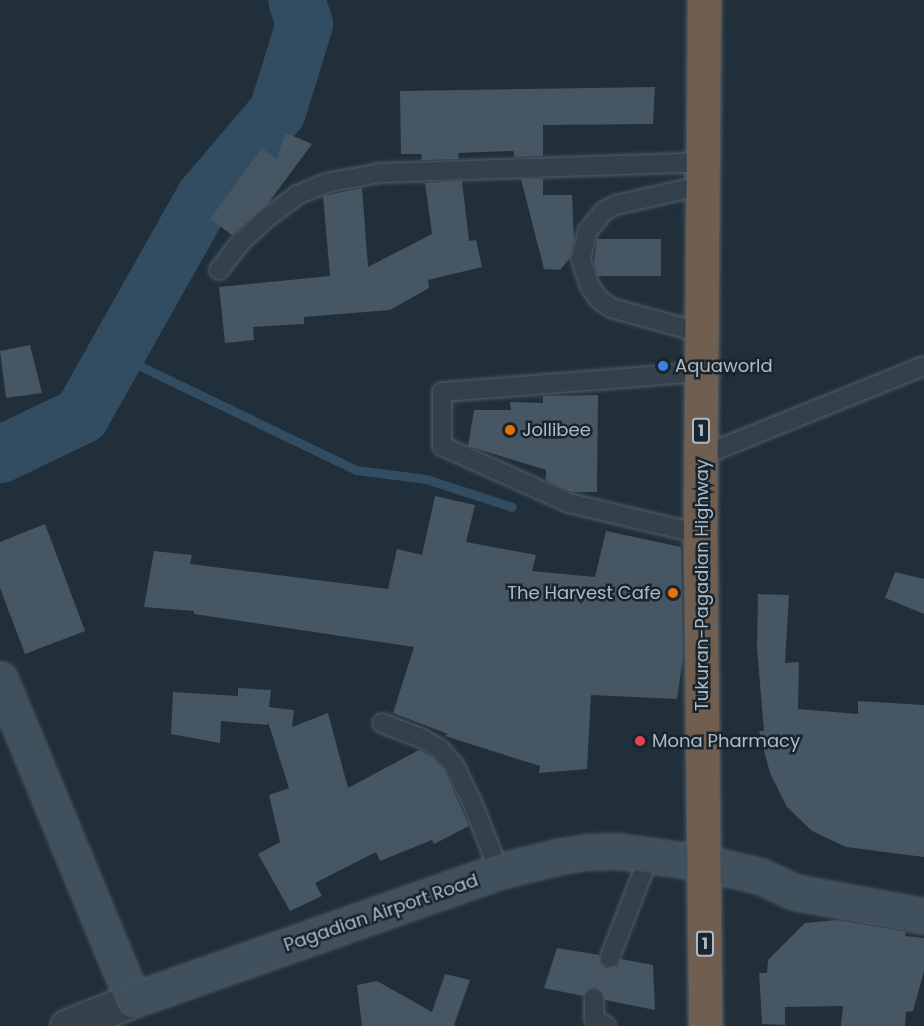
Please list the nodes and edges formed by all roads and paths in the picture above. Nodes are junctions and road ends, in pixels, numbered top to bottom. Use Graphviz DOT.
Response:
graph roads {
  1 [pos="704,0"];
  2 [pos="704,173"];
  3 [pos="219,270"];
  4 [pos="702,333"];
  5 [pos="924,366"];
  6 [pos="702,372"];
  7 [pos="701,456"];
  8 [pos="700,534"];
  9 [pos="0,679"];
  10 [pos="382,723"];
  11 [pos="650,854"];
  12 [pos="705,863"];
  13 [pos="499,871"];
  14 [pos="920,906"];
  15 [pos="610,957"];
  16 [pos="594,998"];
  17 [pos="133,1000"];
  18 [pos="67,1026"];
  19 [pos="606,1026"];
  20 [pos="705,1026"];
  1 -- 2 [label="highway, Tukuran-Pagadian Highway / 1"];
  2 -- 3 [label="lane"];
  2 -- 4 [label="highway, Tukuran-Pagadian Highway / 1"];
  2 -- 4 [label="lane"];
  4 -- 6 [label="highway, Tukuran-Pagadian Highway / 1"];
  5 -- 7 [label="lane"];
  6 -- 7 [label="highway, Tukuran-Pagadian Highway / 1"];
  6 -- 8 [label="lane"];
  7 -- 8 [label="highway, Tukuran-Pagadian Highway / 1"];
  8 -- 12 [label="highway, Tukuran-Pagadian Highway / 1"];
  9 -- 17 [label="street"];
  10 -- 13 [label="lane"];
  11 -- 12 [label="street, Pagadian Airport Road"];
  11 -- 13 [label="street, Pagadian Airport Road"];
  11 -- 15 [label="lane"];
  12 -- 14 [label="street, Pagadian Airport Road"];
  12 -- 20 [label="highway, Tukuran-Pagadian Highway / 1"];
  13 -- 17 [label="street, Pagadian Airport Road"];
  16 -- 19 [label="lane"];
  17 -- 18 [label="street, Pagadian Airport Road"];
}
